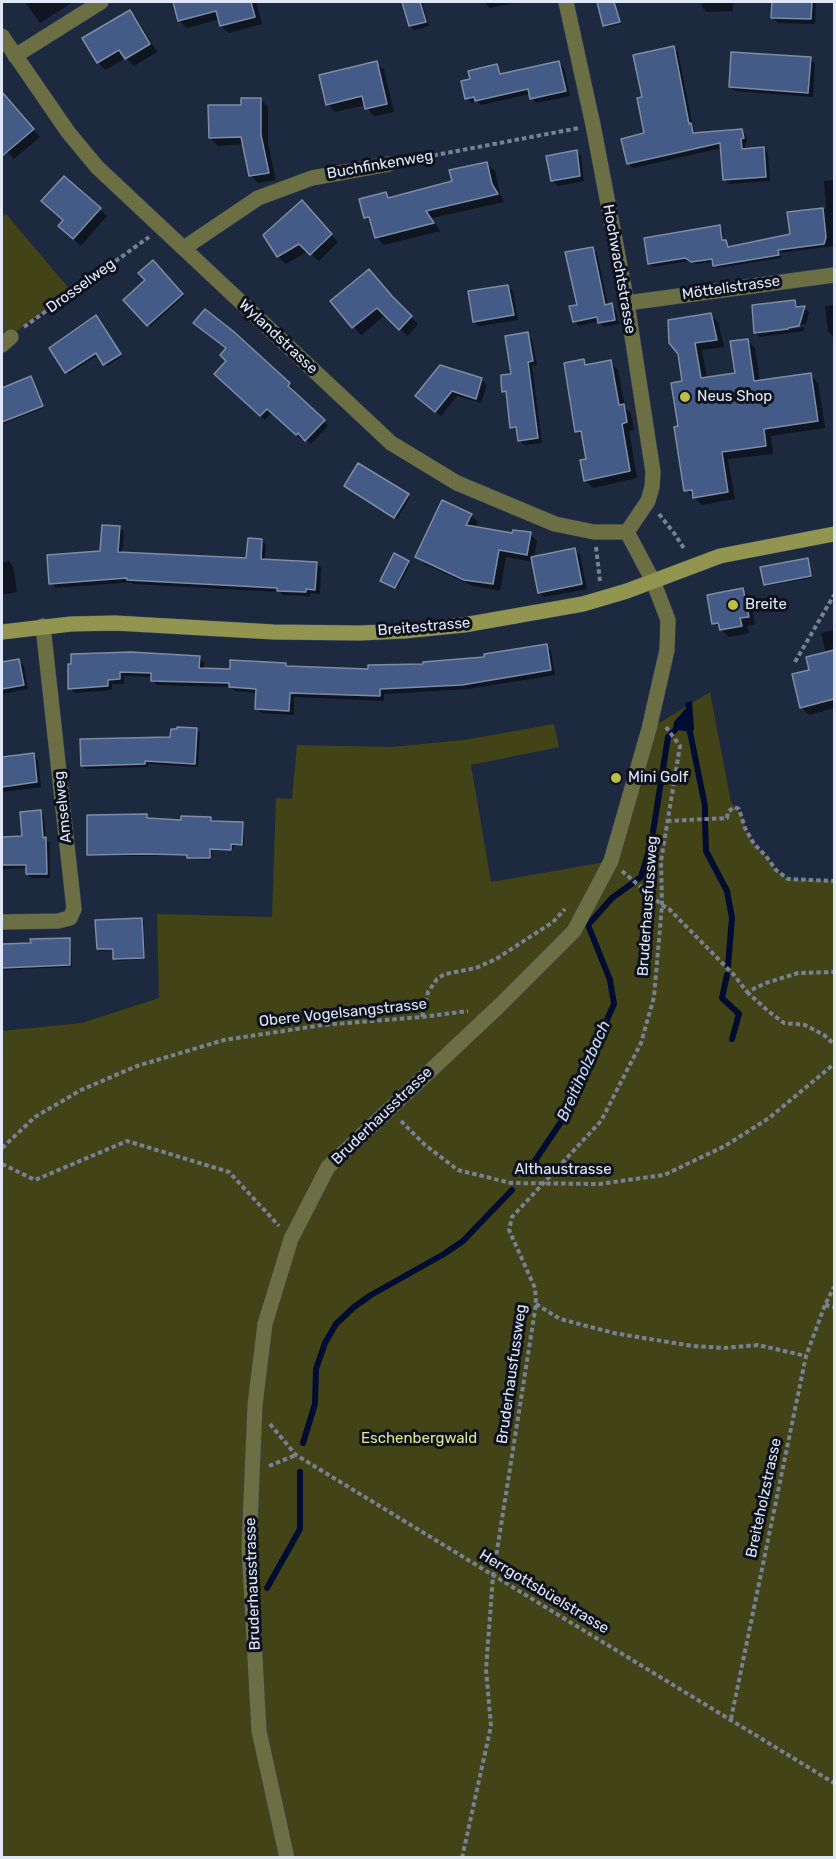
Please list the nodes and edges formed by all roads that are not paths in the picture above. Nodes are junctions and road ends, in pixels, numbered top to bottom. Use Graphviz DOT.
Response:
graph roads {
  1 [pos="101,2"];
  2 [pos="566,2"];
  3 [pos="2,36"];
  4 [pos="15,56"];
  5 [pos="388,164"];
  6 [pos="184,248"];
  7 [pos="834,275"];
  8 [pos="627,303"];
  9 [pos="627,532"];
  10 [pos="834,534"];
  11 [pos="653,581"];
  12 [pos="43,626"];
  13 [pos="2,632"];
  14 [pos="2,922"];
  15 [pos="287,1857"];
  1 -- 4 [label="street"];
  2 -- 8 [label="street, Hochwachtstrasse"];
  3 -- 4 [label="street, Wylandstrasse"];
  4 -- 6 [label="street, Wylandstrasse"];
  5 -- 6 [label="street, Buchfinkenweg"];
  6 -- 9 [label="street, Wylandstrasse"];
  7 -- 8 [label="street, Möttelistrasse"];
  8 -- 9 [label="street, Hochwachtstrasse"];
  9 -- 11 [label="street, Bruderhausstrasse"];
  10 -- 11 [label="main road, Breitestrasse"];
  11 -- 12 [label="main road, Breitestrasse"];
  11 -- 15 [label="street, Bruderhausstrasse"];
  12 -- 13 [label="main road, Breitestrasse"];
  12 -- 14 [label="street, Amselweg"];
}
